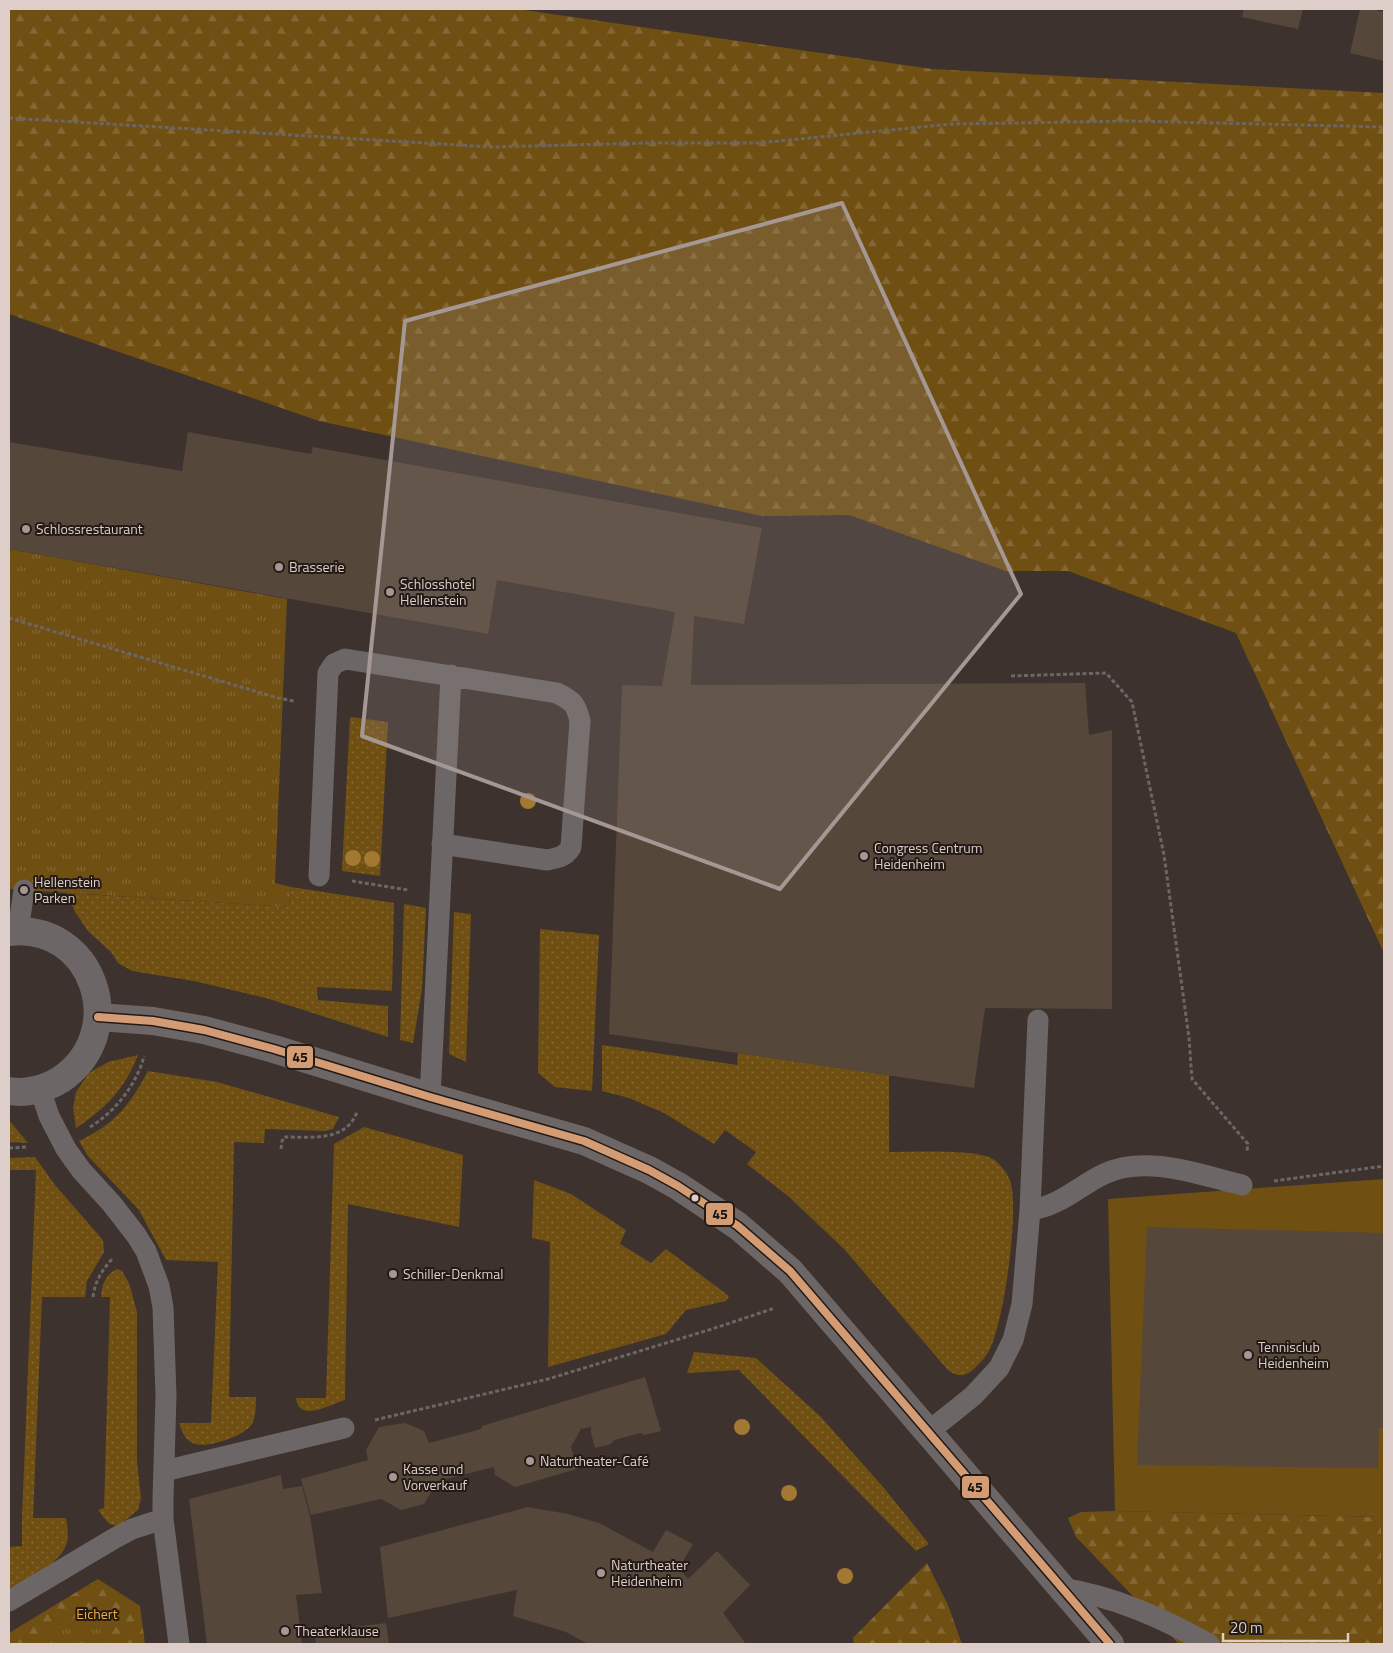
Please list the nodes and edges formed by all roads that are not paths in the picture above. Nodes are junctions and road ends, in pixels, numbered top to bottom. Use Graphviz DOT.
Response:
graph roads {
  1 [pos="451,675"];
  2 [pos="442,844"];
  3 [pos="319,876"];
  4 [pos="24,890"];
  5 [pos="14,932"];
  6 [pos="98,1017"];
  7 [pos="1038,1020"];
  8 [pos="40,1089"];
  9 [pos="9,1091"];
  10 [pos="430,1097"];
  11 [pos="1242,1185"];
  12 [pos="1030,1210"];
  13 [pos="344,1428"];
  14 [pos="928,1432"];
  15 [pos="164,1471"];
  16 [pos="164,1520"];
  17 [pos="1060,1588"];
  18 [pos="9,1601"];
  19 [pos="179,1644"];
  20 [pos="1110,1644"];
  21 [pos="1209,1644"];
  1 -- 2 [label="lane"];
  1 -- 2 [label="lane"];
  1 -- 3 [label="lane"];
  2 -- 10 [label="lane"];
  4 -- 5 [label="lane"];
  5 -- 6 [label="street"];
  6 -- 8 [label="street"];
  6 -- 10 [label="street"];
  7 -- 12 [label="lane"];
  8 -- 9 [label="street"];
  8 -- 15 [label="lane"];
  10 -- 14 [label="street"];
  11 -- 12 [label="lane"];
  12 -- 14 [label="lane"];
  13 -- 15 [label="lane"];
  14 -- 17 [label="street"];
  15 -- 16 [label="lane"];
  16 -- 18 [label="lane"];
  16 -- 19 [label="lane"];
  17 -- 20 [label="street"];
  17 -- 21 [label="lane"];
}
